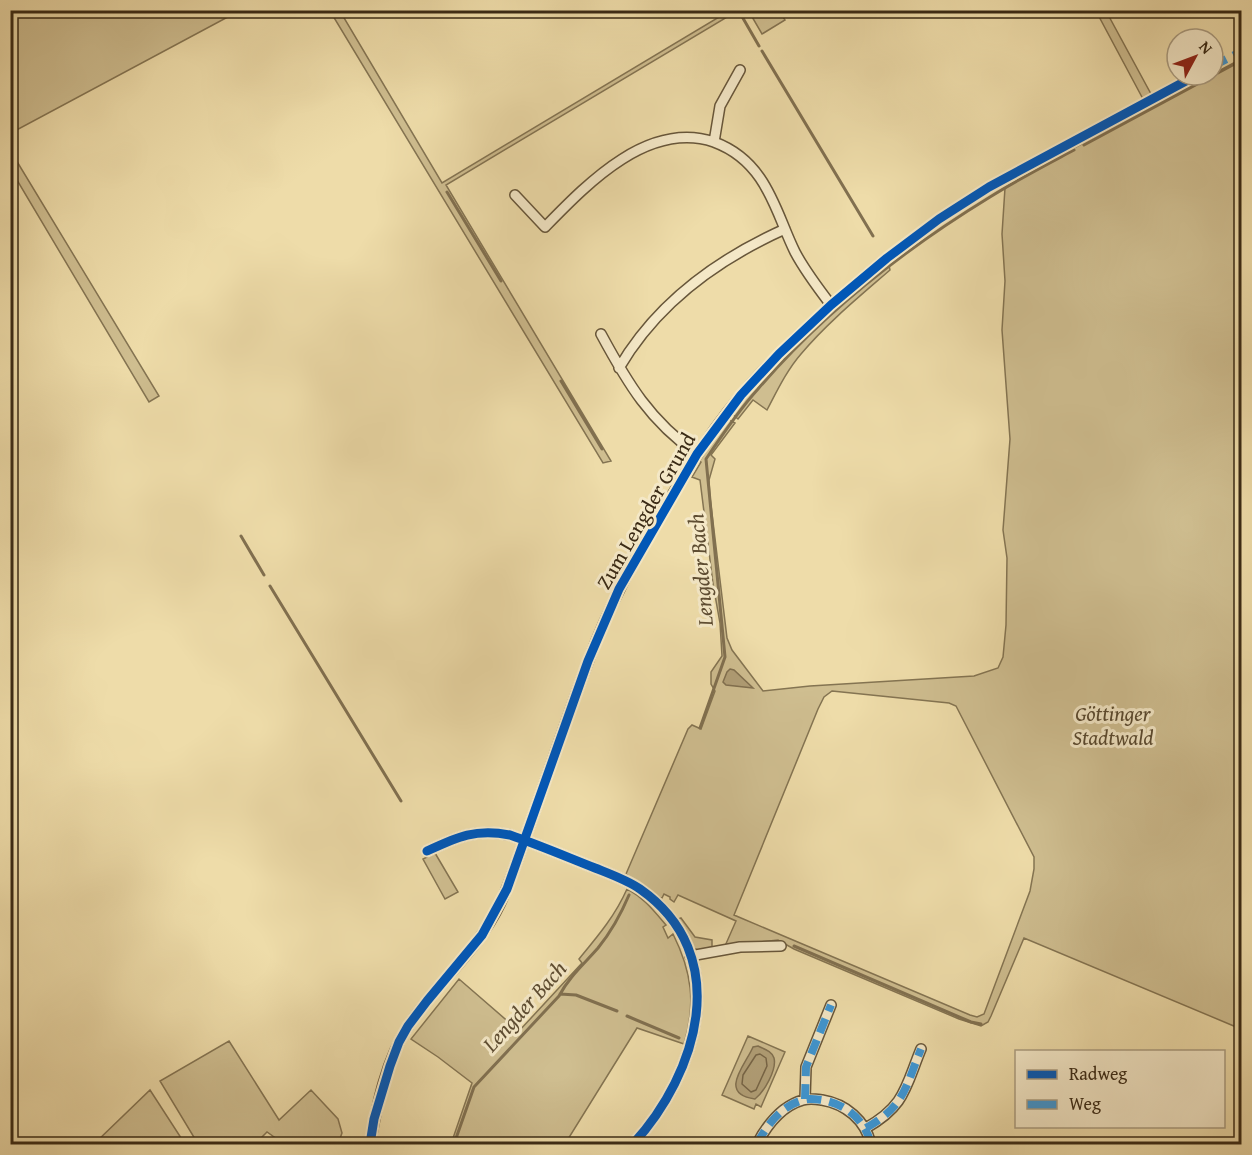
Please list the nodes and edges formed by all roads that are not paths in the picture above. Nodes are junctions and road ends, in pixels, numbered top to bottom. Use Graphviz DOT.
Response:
graph roads {
  1 [pos="740,70"];
  2 [pos="714,142"];
  3 [pos="515,195"];
  4 [pos="785,229"];
  5 [pos="887,258"];
  6 [pos="831,305"];
  7 [pos="601,334"];
  8 [pos="619,368"];
  9 [pos="697,454"];
  10 [pos="524,840"];
  11 [pos="427,851"];
  12 [pos="781,946"];
  13 [pos="690,956"];
  14 [pos="831,1005"];
  15 [pos="921,1049"];
  16 [pos="805,1099"];
  17 [pos="866,1128"];
  18 [pos="370,1144"];
  19 [pos="633,1144"];
  20 [pos="757,1144"];
  21 [pos="871,1144"];
  1 -- 2 [label="street"];
  2 -- 3 [label="street"];
  2 -- 4 [label="street"];
  4 -- 6 [label="street"];
  4 -- 8 [label="street"];
  5 -- 6 [label="street, Zum Lengder Grund"];
  6 -- 9 [label="street, Zum Lengder Grund"];
  7 -- 8 [label="street"];
  8 -- 9 [label="street"];
  9 -- 10 [label="street, Zum Lengder Grund"];
  10 -- 11 [label="street"];
  10 -- 13 [label="street"];
  10 -- 18 [label="street, Zum Lengder Grund"];
  12 -- 13 [label="street"];
  13 -- 19 [label="street"];
  14 -- 16 [label="street"];
  15 -- 17 [label="street"];
  16 -- 17 [label="street"];
  16 -- 20 [label="street"];
  17 -- 21 [label="street"];
}
